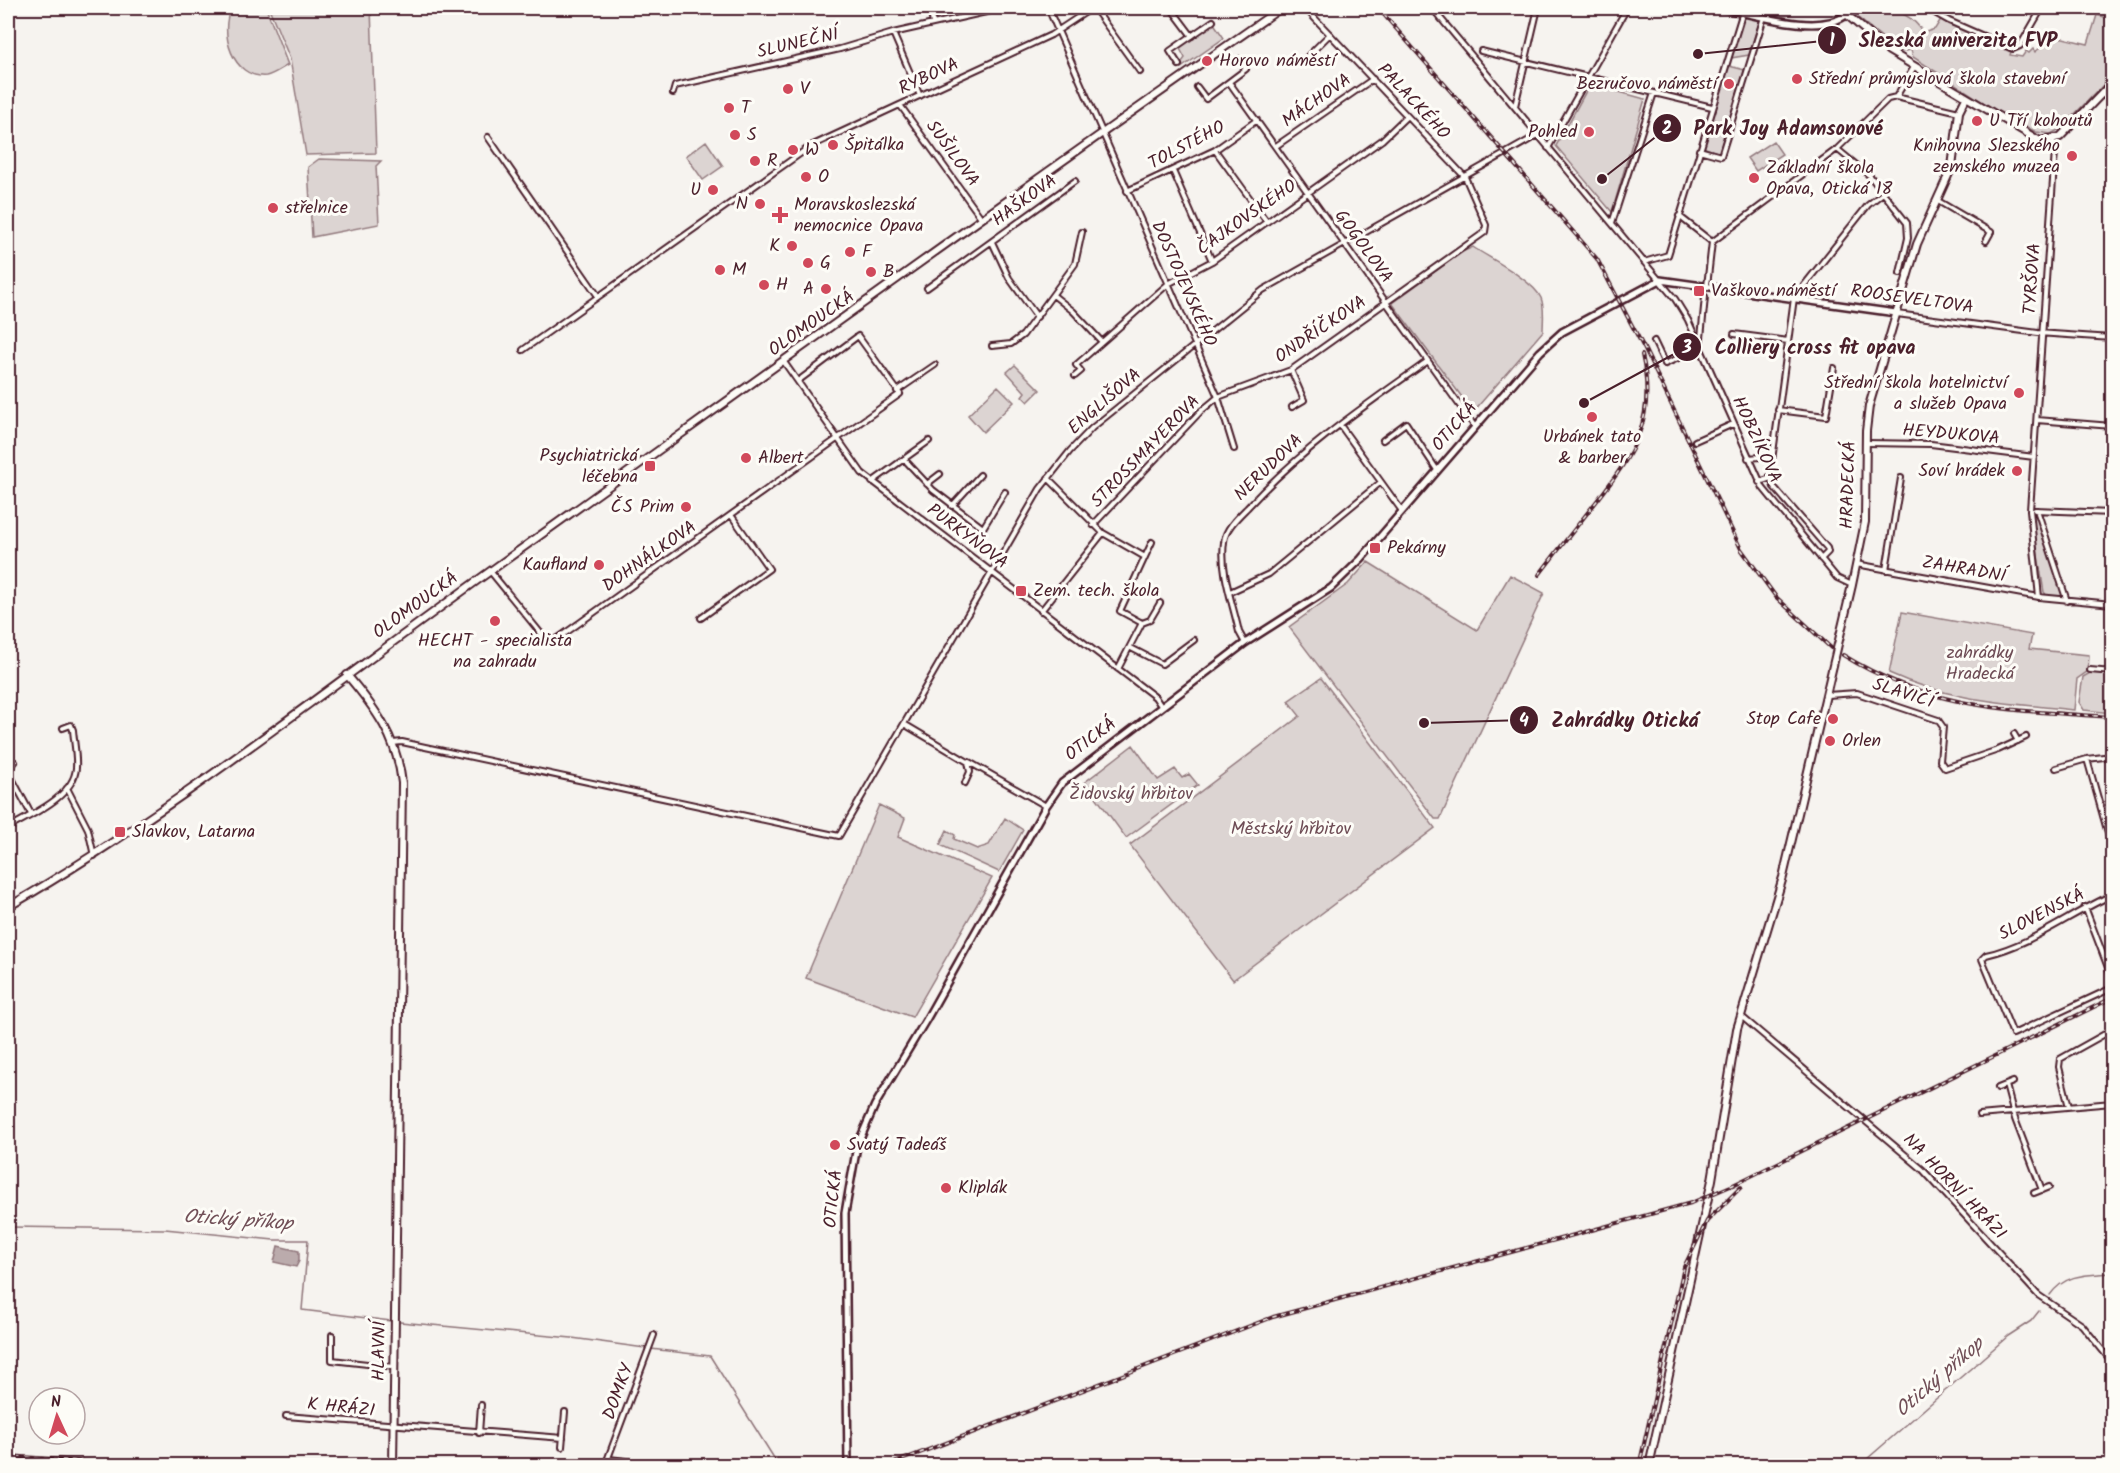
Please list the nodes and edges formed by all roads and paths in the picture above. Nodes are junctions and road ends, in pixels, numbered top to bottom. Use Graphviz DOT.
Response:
graph roads {
  1 [pos="930,8"];
  2 [pos="1004,8"];
  3 [pos="1048,8"];
  4 [pos="1093,8"];
  5 [pos="1172,8"];
  6 [pos="1281,8"];
  7 [pos="1305,8"];
  8 [pos="1432,8"];
  9 [pos="1538,8"];
  10 [pos="1627,8"];
  11 [pos="1722,8"];
  12 [pos="1839,8"];
  13 [pos="1926,8"];
  14 [pos="2042,8"];
  15 [pos="1743,10"];
  16 [pos="1846,15"];
  17 [pos="1764,16"];
  18 [pos="1214,21"];
  19 [pos="933,24"];
  20 [pos="1058,31"];
  21 [pos="893,33"];
  22 [pos="1330,34"];
  23 [pos="1192,36"];
  24 [pos="1481,51"];
  25 [pos="1308,56"];
  26 [pos="1239,58"];
  27 [pos="1525,63"];
  28 [pos="1179,65"];
  29 [pos="1914,67"];
  30 [pos="1140,72"];
  31 [pos="1589,77"];
  32 [pos="1373,79"];
  33 [pos="1229,82"];
  34 [pos="2112,83"];
  35 [pos="1197,87"];
  36 [pos="673,93"];
  37 [pos="1654,93"];
  38 [pos="920,96"];
  39 [pos="1896,97"];
  40 [pos="1965,98"];
  41 [pos="900,105"];
  42 [pos="1515,106"];
  43 [pos="1712,107"];
  44 [pos="1959,112"];
  45 [pos="1407,116"];
  46 [pos="1257,120"];
  47 [pos="1103,133"];
  48 [pos="1538,135"];
  49 [pos="488,137"];
  50 [pos="2053,140"];
  51 [pos="1276,146"];
  52 [pos="1548,148"];
  53 [pos="1837,149"];
  54 [pos="1215,150"];
  55 [pos="1699,150"];
  56 [pos="1173,171"];
  57 [pos="1465,177"];
  58 [pos="1075,181"];
  59 [pos="1128,191"];
  60 [pos="1308,192"];
  61 [pos="1883,193"];
  62 [pos="1938,201"];
  63 [pos="1678,216"];
  64 [pos="983,220"];
  65 [pos="1267,222"];
  66 [pos="1611,224"];
  67 [pos="1486,225"];
  68 [pos="1082,232"];
  69 [pos="1986,241"];
  70 [pos="992,242"];
  71 [pos="1712,242"];
  72 [pos="1345,243"];
  73 [pos="1212,261"];
  74 [pos="1644,262"];
  75 [pos="1900,273"];
  76 [pos="1660,280"];
  77 [pos="1168,284"];
  78 [pos="1707,286"];
  79 [pos="927,288"];
  80 [pos="1053,295"];
  81 [pos="598,296"];
  82 [pos="1705,297"];
  83 [pos="1794,298"];
  84 [pos="1386,302"];
  85 [pos="1896,313"];
  86 [pos="1037,317"];
  87 [pos="2042,333"];
  88 [pos="1734,334"];
  89 [pos="2112,338"];
  90 [pos="1654,341"];
  91 [pos="1788,341"];
  92 [pos="1102,342"];
  93 [pos="1195,345"];
  94 [pos="992,346"];
  95 [pos="1700,348"];
  96 [pos="523,350"];
  97 [pos="784,362"];
  98 [pos="1428,362"];
  99 [pos="935,365"];
  100 [pos="1834,368"];
  101 [pos="1291,370"];
  102 [pos="1075,376"];
  103 [pos="798,381"];
  104 [pos="897,391"];
  105 [pos="1218,397"];
  106 [pos="1292,407"];
  107 [pos="1778,410"];
  108 [pos="2037,420"];
  109 [pos="1340,424"];
  110 [pos="1733,424"];
  111 [pos="2112,426"];
  112 [pos="1475,427"];
  113 [pos="839,440"];
  114 [pos="1383,440"];
  115 [pos="929,441"];
  116 [pos="1695,441"];
  117 [pos="1866,443"];
  118 [pos="1234,448"];
  119 [pos="1772,456"];
  120 [pos="1748,458"];
  121 [pos="2034,458"];
  122 [pos="904,459"];
  123 [pos="1437,470"];
  124 [pos="940,474"];
  125 [pos="980,475"];
  126 [pos="1048,478"];
  127 [pos="1771,478"];
  128 [pos="1901,478"];
  129 [pos="872,482"];
  130 [pos="1381,482"];
  131 [pos="1760,482"];
  132 [pos="927,484"];
  133 [pos="1005,492"];
  134 [pos="952,506"];
  135 [pos="2030,510"];
  136 [pos="2037,510"];
  137 [pos="1402,511"];
  138 [pos="2112,513"];
  139 [pos="731,515"];
  140 [pos="1093,525"];
  141 [pos="1103,533"];
  142 [pos="1152,542"];
  143 [pos="1145,557"];
  144 [pos="1821,559"];
  145 [pos="1856,564"];
  146 [pos="1886,570"];
  147 [pos="490,571"];
  148 [pos="991,573"];
  149 [pos="1852,585"];
  150 [pos="1230,592"];
  151 [pos="2039,597"];
  152 [pos="2067,601"];
  153 [pos="1160,603"];
  154 [pos="2112,604"];
  155 [pos="1041,611"];
  156 [pos="701,618"];
  157 [pos="1142,623"];
  158 [pos="1194,640"];
  159 [pos="1245,643"];
  160 [pos="1131,648"];
  161 [pos="1119,669"];
  162 [pos="2090,670"];
  163 [pos="2112,672"];
  164 [pos="348,675"];
  165 [pos="1827,695"];
  166 [pos="1161,706"];
  167 [pos="904,724"];
  168 [pos="63,728"];
  169 [pos="2014,734"];
  170 [pos="2026,737"];
  171 [pos="2018,741"];
  172 [pos="393,743"];
  173 [pos="2112,756"];
  174 [pos="2086,759"];
  175 [pos="15,762"];
  176 [pos="968,762"];
  177 [pos="2056,768"];
  178 [pos="8,769"];
  179 [pos="965,783"];
  180 [pos="68,788"];
  181 [pos="1046,806"];
  182 [pos="31,814"];
  183 [pos="8,828"];
  184 [pos="2112,848"];
  185 [pos="94,856"];
  186 [pos="2112,895"];
  187 [pos="8,907"];
  188 [pos="2085,908"];
  189 [pos="2112,978"];
  190 [pos="2112,988"];
  191 [pos="1741,1016"];
  192 [pos="2112,1030"];
  193 [pos="2013,1083"];
  194 [pos="2006,1085"];
  195 [pos="1998,1089"];
  196 [pos="2112,1103"];
  197 [pos="2069,1107"];
  198 [pos="2013,1112"];
  199 [pos="1978,1115"];
  200 [pos="2049,1187"];
  201 [pos="2042,1190"];
  202 [pos="2034,1193"];
  203 [pos="332,1335"];
  204 [pos="654,1335"];
  205 [pos="2112,1362"];
  206 [pos="394,1367"];
  207 [pos="481,1405"];
  208 [pos="565,1412"];
  209 [pos="286,1416"];
  210 [pos="394,1427"];
  211 [pos="479,1432"];
  212 [pos="563,1438"];
  213 [pos="562,1447"];
  214 [pos="609,1459"];
  215 [pos="645,1463"];
  216 [pos="393,1466"];
  217 [pos="605,1466"];
  218 [pos="848,1466"];
  219 [pos="1649,1466"];
  1 -- 19 [label="street"];
  2 -- 19 [label="street, SLUNEČNÍ"];
  3 -- 20 [label="street, DOSTOJEVSKÉHO"];
  4 -- 20 [label="street, RYBOVA"];
  4 -- 30 [label="street"];
  5 -- 23 [label="street"];
  6 -- 47 [label="main road, OLOMOUCKÁ"];
  7 -- 22 [label="street, PALACKÉHO"];
  8 -- 42 [label="street, HOBZÍKOVA"];
  9 -- 27 [label="street"];
  10 -- 31 [label="street"];
  11 -- 15 [label="street"];
  12 -- 16 [label="main road"];
  13 -- 14 [label="street"];
  15 -- 17 [label="street"];
  15 -- 43 [label="street"];
  16 -- 17 [label="street"];
  16 -- 29 [label="main road"];
  17 -- 55 [label="street"];
  18 -- 23 [label="street"];
  19 -- 21 [label="street, SLUNEČNÍ"];
  20 -- 38 [label="street, RYBOVA"];
  20 -- 47 [label="street, DOSTOJEVSKÉHO"];
  21 -- 36 [label="street, SLUNEČNÍ"];
  21 -- 38 [label="street"];
  22 -- 25 [label="street"];
  22 -- 32 [label="street, PALACKÉHO"];
  23 -- 28 [label="street"];
  24 -- 27 [label="street"];
  26 -- 33 [label="street"];
  27 -- 31 [label="street"];
  27 -- 42 [label="street"];
  29 -- 39 [label="street"];
  29 -- 40 [label="main road"];
  31 -- 37 [label="street"];
  31 -- 52 [label="street"];
  32 -- 45 [label="street, PALACKÉHO"];
  32 -- 51 [label="street, MÁCHOVA"];
  33 -- 35 [label="street"];
  33 -- 46 [label="street, GOGOLOVA"];
  34 -- 50 [label="main road"];
  37 -- 43 [label="street"];
  37 -- 66 [label="street"];
  38 -- 41 [label="street, RYBOVA"];
  39 -- 44 [label="street"];
  39 -- 53 [label="street"];
  40 -- 44 [label="main road, HRADECKÁ"];
  40 -- 50 [label="main road"];
  41 -- 64 [label="street, SUŠILOVA"];
  41 -- 81 [label="street, RYBOVA"];
  42 -- 48 [label="street, HOBZÍKOVA"];
  43 -- 55 [label="street"];
  44 -- 62 [label="main road, HRADECKÁ"];
  45 -- 57 [label="street, PALACKÉHO"];
  45 -- 60 [label="street, ČAJKOVSKÉHO"];
  46 -- 51 [label="street, GOGOLOVA"];
  46 -- 54 [label="street, TOLSTÉHO"];
  47 -- 59 [label="street, DOSTOJEVSKÉHO"];
  47 -- 64 [label="main road, OLOMOUCKÁ"];
  48 -- 52 [label="street, HOBZÍKOVA"];
  48 -- 57 [label="street, ENGLIŠOVA"];
  49 -- 81 [label="street"];
  50 -- 87 [label="street, TYRŠOVA"];
  51 -- 60 [label="street, GOGOLOVA"];
  52 -- 66 [label="street, HOBZÍKOVA"];
  53 -- 61 [label="street"];
  53 -- 71 [label="street"];
  54 -- 56 [label="street, TOLSTÉHO"];
  54 -- 65 [label="street"];
  55 -- 63 [label="street"];
  56 -- 59 [label="street, TOLSTÉHO"];
  56 -- 73 [label="street"];
  57 -- 67 [label="street, PALACKÉHO"];
  57 -- 72 [label="street, ENGLIŠOVA"];
  58 -- 70 [label="street, HAŠKOVA"];
  59 -- 77 [label="street, DOSTOJEVSKÉHO"];
  60 -- 65 [label="street, ČAJKOVSKÉHO"];
  60 -- 72 [label="street, GOGOLOVA"];
  61 -- 75 [label="street"];
  61 -- 83 [label="street"];
  62 -- 69 [label="street"];
  62 -- 85 [label="main road, HRADECKÁ"];
  63 -- 71 [label="street"];
  63 -- 74 [label="street"];
  64 -- 97 [label="main road, OLOMOUCKÁ"];
  65 -- 73 [label="street, ČAJKOVSKÉHO"];
  66 -- 74 [label="street, HOBZÍKOVA"];
  67 -- 84 [label="street, ONDŘÍČKOVA"];
  68 -- 80 [label="street"];
  70 -- 79 [label="street, HAŠKOVA"];
  70 -- 86 [label="street, HAŠKOVA"];
  71 -- 78 [label="street"];
  72 -- 84 [label="street, GOGOLOVA"];
  72 -- 93 [label="street, ENGLIŠOVA"];
  73 -- 77 [label="street, ČAJKOVSKÉHO"];
  74 -- 76 [label="street, HOBZÍKOVA"];
  76 -- 78 [label="street"];
  76 -- 95 [label="street, HOBZÍKOVA"];
  76 -- 112 [label="street, OTICKÁ"];
  77 -- 92 [label="street, ČAJKOVSKÉHO"];
  77 -- 93 [label="street, DOSTOJEVSKÉHO"];
  78 -- 83 [label="street, ROOSEVELTOVA"];
  80 -- 86 [label="street"];
  80 -- 92 [label="street"];
  81 -- 96 [label="street, RYBOVA"];
  82 -- 95 [label="street, HOBZÍKOVA"];
  83 -- 85 [label="street, ROOSEVELTOVA"];
  83 -- 91 [label="street"];
  84 -- 98 [label="street, GOGOLOVA"];
  84 -- 101 [label="street, ONDŘÍČKOVA"];
  85 -- 87 [label="street, ROOSEVELTOVA"];
  85 -- 117 [label="main road, HRADECKÁ"];
  86 -- 94 [label="street"];
  87 -- 89 [label="street, ROOSEVELTOVA"];
  87 -- 108 [label="street, TYRŠOVA"];
  88 -- 91 [label="street"];
  90 -- 95 [label="street"];
  91 -- 107 [label="street"];
  92 -- 102 [label="street, ČAJKOVSKÉHO"];
  93 -- 105 [label="street, DOSTOJEVSKÉHO"];
  93 -- 126 [label="street, ENGLIŠOVA"];
  95 -- 110 [label="street, HOBZÍKOVA"];
  97 -- 103 [label="street, PURKYŇOVA"];
  97 -- 147 [label="main road, OLOMOUCKÁ"];
  98 -- 109 [label="street, NERUDOVA"];
  98 -- 112 [label="street, GOGOLOVA"];
  99 -- 104 [label="street"];
  100 -- 107 [label="street"];
  101 -- 105 [label="street, ONDŘÍČKOVA"];
  101 -- 106 [label="street"];
  103 -- 104 [label="street, OLOMOUCKÁ"];
  103 -- 113 [label="street, PURKYŇOVA"];
  104 -- 113 [label="street"];
  105 -- 118 [label="street, DOSTOJEVSKÉHO"];
  105 -- 140 [label="street, STROSSMAYEROVA"];
  107 -- 119 [label="street"];
  108 -- 111 [label="street"];
  108 -- 121 [label="street, TYRŠOVA"];
  109 -- 130 [label="street"];
  109 -- 150 [label="street, NERUDOVA"];
  110 -- 116 [label="street"];
  110 -- 120 [label="street, HOBZÍKOVA"];
  112 -- 123 [label="street, OTICKÁ"];
  113 -- 129 [label="street, PURKYŇOVA"];
  113 -- 139 [label="street, DOHNÁLKOVA"];
  114 -- 123 [label="street"];
  115 -- 122 [label="street"];
  117 -- 121 [label="street, HEYDUKOVA"];
  117 -- 145 [label="main road, HRADECKÁ"];
  119 -- 120 [label="street"];
  119 -- 127 [label="street"];
  120 -- 131 [label="street, HOBZÍKOVA"];
  121 -- 135 [label="street, TYRŠOVA"];
  122 -- 129 [label="street"];
  122 -- 132 [label="street"];
  123 -- 137 [label="street, OTICKÁ"];
  124 -- 132 [label="street"];
  125 -- 134 [label="street"];
  126 -- 140 [label="street"];
  126 -- 148 [label="street, ENGLIŠOVA"];
  127 -- 131 [label="street"];
  127 -- 144 [label="street"];
  128 -- 146 [label="street"];
  129 -- 148 [label="street, PURKYŇOVA"];
  130 -- 137 [label="street"];
  130 -- 150 [label="street"];
  131 -- 144 [label="street, HOBZÍKOVA"];
  132 -- 134 [label="street"];
  133 -- 134 [label="street"];
  135 -- 136 [label="street"];
  135 -- 151 [label="street, TYRŠOVA"];
  136 -- 138 [label="street"];
  136 -- 152 [label="street"];
  137 -- 159 [label="street, OTICKÁ"];
  139 -- 147 [label="street, DOHNÁLKOVA"];
  139 -- 156 [label="street"];
  140 -- 141 [label="street"];
  141 -- 143 [label="street"];
  141 -- 155 [label="street"];
  142 -- 143 [label="street"];
  143 -- 157 [label="street"];
  144 -- 149 [label="street, HOBZÍKOVA"];
  145 -- 146 [label="street, ZAHRADNÍ"];
  145 -- 149 [label="main road, HRADECKÁ"];
  146 -- 151 [label="street, ZAHRADNÍ"];
  147 -- 164 [label="main road, OLOMOUCKÁ"];
  148 -- 155 [label="street, PURKYŇOVA"];
  148 -- 167 [label="street, ENGLIŠOVA"];
  149 -- 165 [label="main road, HRADECKÁ"];
  150 -- 159 [label="street, NERUDOVA"];
  151 -- 152 [label="street, ZAHRADNÍ"];
  152 -- 154 [label="street, ZAHRADNÍ"];
  153 -- 157 [label="street"];
  155 -- 161 [label="street, PURKYŇOVA"];
  157 -- 160 [label="street"];
  158 -- 160 [label="street"];
  159 -- 166 [label="street, OTICKÁ"];
  160 -- 161 [label="street"];
  161 -- 166 [label="street, PURKYŇOVA"];
  162 -- 163 [label="street"];
  164 -- 172 [label="main road, HLAVNÍ"];
  164 -- 185 [label="main road, OLOMOUCKÁ"];
  165 -- 171 [label="street, SLAVIČÍ"];
  165 -- 191 [label="main road, HRADECKÁ"];
  166 -- 181 [label="street, OTICKÁ"];
  167 -- 172 [label="street, ENGLIŠOVA"];
  167 -- 176 [label="street"];
  168 -- 180 [label="street"];
  169 -- 171 [label="street"];
  170 -- 171 [label="street, SLAVIČÍ"];
  172 -- 206 [label="main road, HLAVNÍ"];
  173 -- 174 [label="street"];
  174 -- 177 [label="street"];
  174 -- 184 [label="street"];
  175 -- 178 [label="street"];
  176 -- 179 [label="street"];
  176 -- 181 [label="street"];
  178 -- 182 [label="street"];
  180 -- 182 [label="street"];
  180 -- 185 [label="street"];
  181 -- 218 [label="street, OTICKÁ"];
  182 -- 183 [label="street"];
  185 -- 187 [label="main road, OLOMOUCKÁ"];
  186 -- 188 [label="street, SLOVENSKÁ"];
  188 -- 189 [label="street"];
  188 -- 190 [label="street, SLOVENSKÁ"];
  191 -- 205 [label="street, NA HORNÍ HRÁZI"];
  191 -- 219 [label="main road, HRADECKÁ"];
  192 -- 197 [label="street"];
  193 -- 194 [label="street"];
  194 -- 195 [label="street"];
  194 -- 198 [label="street"];
  196 -- 197 [label="street"];
  197 -- 198 [label="street"];
  198 -- 199 [label="street"];
  198 -- 201 [label="street"];
  200 -- 201 [label="street"];
  201 -- 202 [label="street"];
  203 -- 206 [label="street"];
  204 -- 214 [label="street, DOMKY"];
  206 -- 210 [label="main road, HLAVNÍ"];
  207 -- 211 [label="street"];
  208 -- 212 [label="street"];
  209 -- 210 [label="street, K HRÁZI"];
  210 -- 211 [label="street, K HRÁZI"];
  210 -- 216 [label="main road, HLAVNÍ"];
  211 -- 212 [label="street, K HRÁZI"];
  212 -- 213 [label="street"];
  214 -- 215 [label="street"];
  214 -- 217 [label="street, DOMKY"];
}
